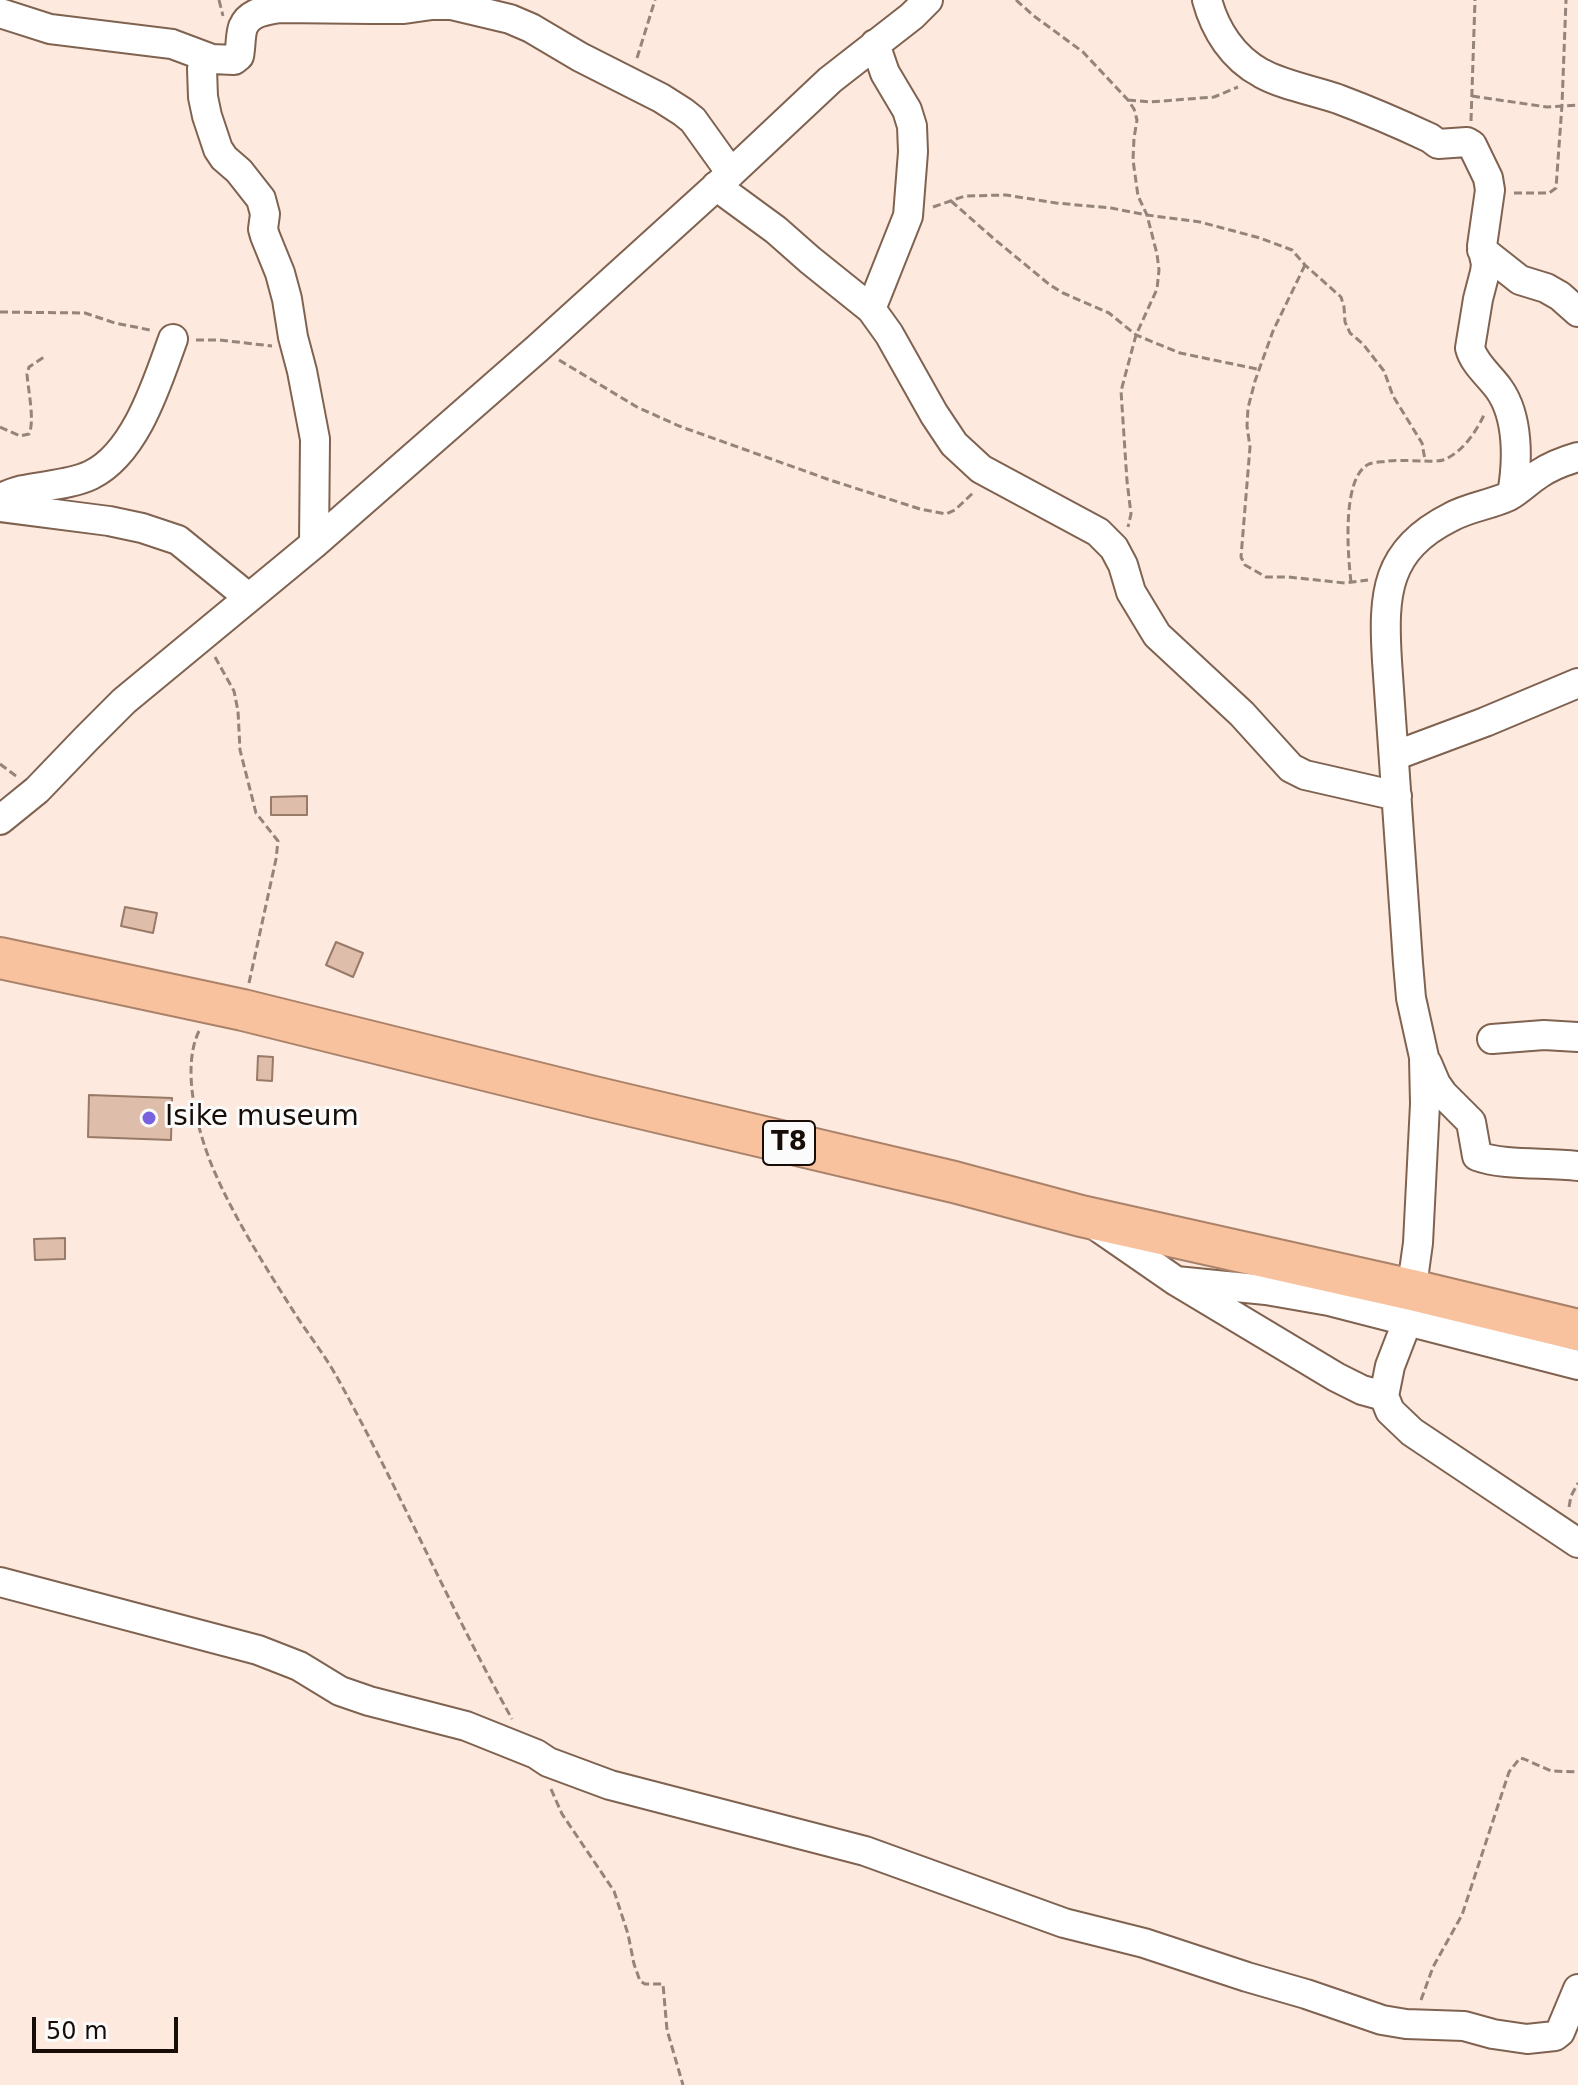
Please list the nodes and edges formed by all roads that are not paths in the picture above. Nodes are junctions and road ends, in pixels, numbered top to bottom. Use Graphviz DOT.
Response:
graph roads {
  1 [pos="928,0"];
  2 [pos="1207,0"];
  3 [pos="433,2"];
  4 [pos="0,13"];
  5 [pos="875,44"];
  6 [pos="204,57"];
  7 [pos="724,179"];
  8 [pos="1482,250"];
  9 [pos="871,309"];
  10 [pos="1578,312"];
  11 [pos="173,339"];
  12 [pos="1578,457"];
  13 [pos="1512,494"];
  14 [pos="0,498"];
  15 [pos="0,507"];
  16 [pos="314,544"];
  17 [pos="248,597"];
  18 [pos="1578,683"];
  19 [pos="1394,756"];
  20 [pos="1397,796"];
  21 [pos="0,820"];
  22 [pos="0,958"];
  23 [pos="1578,1037"];
  24 [pos="1492,1039"];
  25 [pos="1424,1057"];
  26 [pos="1578,1166"];
  27 [pos="1081,1216"];
  28 [pos="1176,1281"];
  29 [pos="1410,1306"];
  30 [pos="1578,1330"];
  31 [pos="1578,1365"];
  32 [pos="1384,1396"];
  33 [pos="1578,1543"];
  34 [pos="0,1582"];
  35 [pos="1578,1989"];
  1 -- 5 [label="street"];
  2 -- 8 [label="street"];
  3 -- 6 [label="street"];
  3 -- 7 [label="street"];
  4 -- 6 [label="street"];
  5 -- 7 [label="street"];
  5 -- 9 [label="street"];
  6 -- 16 [label="street"];
  7 -- 9 [label="street"];
  7 -- 16 [label="street"];
  8 -- 10 [label="street"];
  8 -- 13 [label="street"];
  9 -- 20 [label="street"];
  11 -- 14 [label="street"];
  12 -- 13 [label="street"];
  13 -- 19 [label="street"];
  15 -- 17 [label="street"];
  16 -- 17 [label="street"];
  17 -- 21 [label="street"];
  18 -- 19 [label="street"];
  19 -- 20 [label="street"];
  20 -- 25 [label="street"];
  22 -- 27 [label="highway, T8"];
  23 -- 24 [label="street"];
  25 -- 26 [label="street"];
  25 -- 29 [label="street"];
  27 -- 28 [label="street"];
  27 -- 29 [label="highway, T8"];
  28 -- 29 [label="street"];
  28 -- 32 [label="street"];
  29 -- 30 [label="highway, T8"];
  29 -- 31 [label="street"];
  29 -- 32 [label="street"];
  32 -- 33 [label="street"];
  34 -- 35 [label="street"];
}
